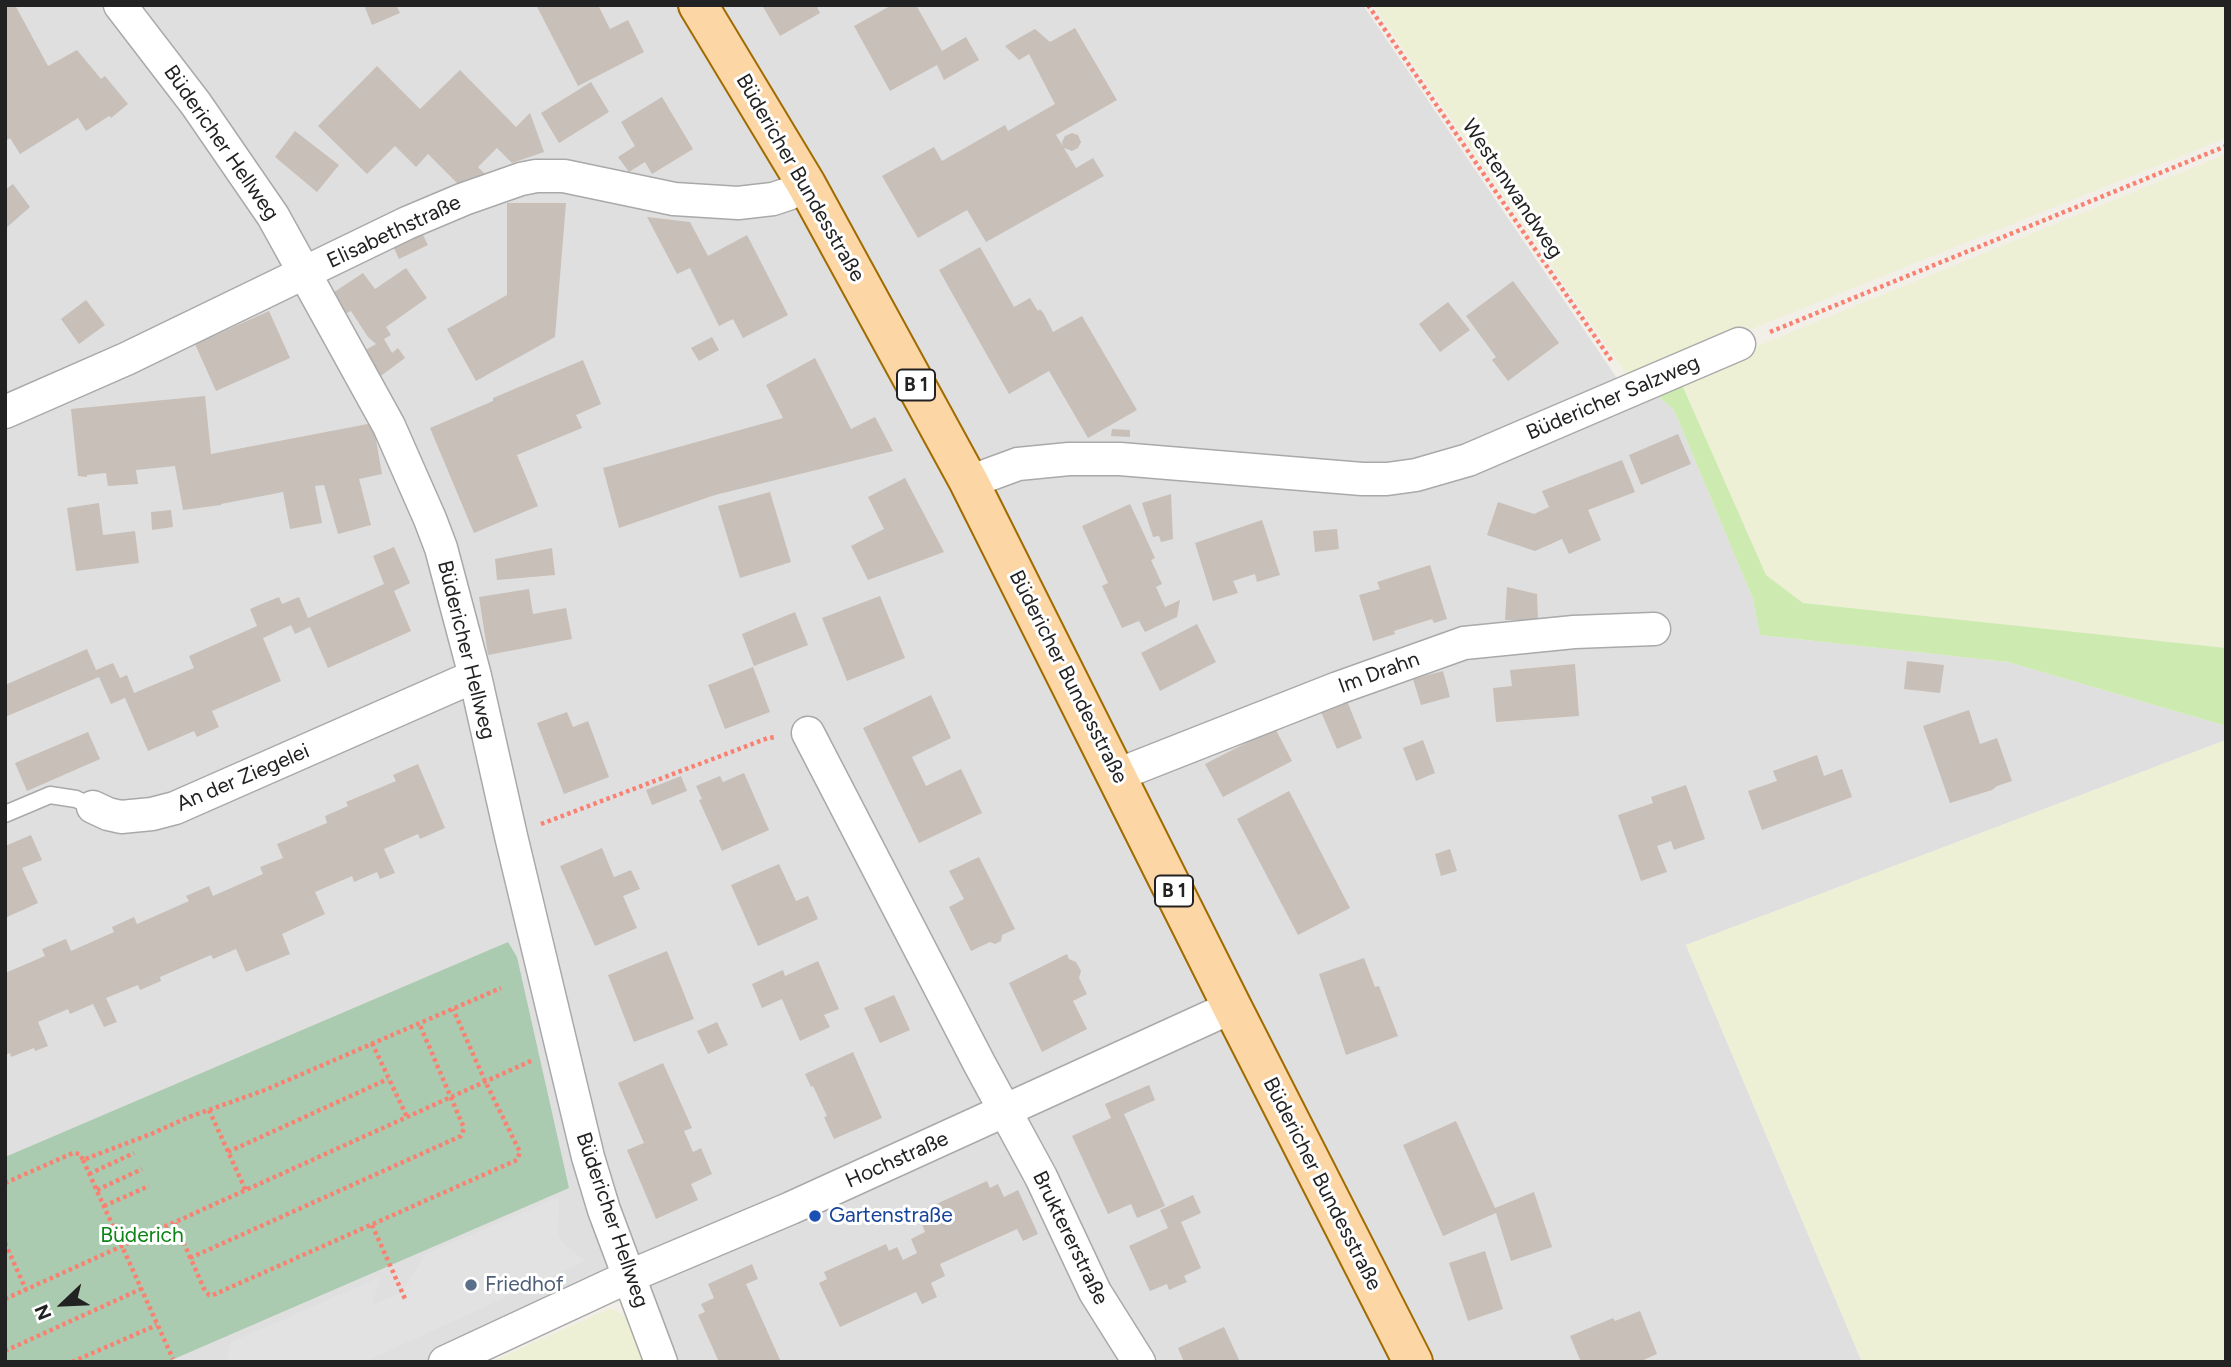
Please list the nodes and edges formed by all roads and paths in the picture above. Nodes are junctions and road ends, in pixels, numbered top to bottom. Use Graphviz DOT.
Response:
graph roads {
  1 [pos="120,5"];
  2 [pos="698,5"];
  3 [pos="1368,5"];
  4 [pos="2226,146"];
  5 [pos="806,184"];
  6 [pos="304,274"];
  7 [pos="1739,344"];
  8 [pos="1631,390"];
  9 [pos="5,412"];
  10 [pos="969,482"];
  11 [pos="1654,629"];
  12 [pos="475,676"];
  13 [pos="808,733"];
  14 [pos="1117,775"];
  15 [pos="93,807"];
  16 [pos="5,814"];
  17 [pos="546,822"];
  18 [pos="501,988"];
  19 [pos="1232,1007"];
  20 [pos="453,1009"];
  21 [pos="419,1023"];
  22 [pos="372,1043"];
  23 [pos="535,1059"];
  24 [pos="388,1079"];
  25 [pos="485,1081"];
  26 [pos="452,1097"];
  27 [pos="209,1111"];
  28 [pos="1006,1111"];
  29 [pos="407,1117"];
  30 [pos="228,1152"];
  31 [pos="134,1153"];
  32 [pos="83,1160"];
  33 [pos="142,1169"];
  34 [pos="89,1174"];
  35 [pos="5,1183"];
  36 [pos="149,1186"];
  37 [pos="97,1189"];
  38 [pos="246,1191"];
  39 [pos="104,1206"];
  40 [pos="175,1223"];
  41 [pos="372,1225"];
  42 [pos="5,1243"];
  43 [pos="122,1247"];
  44 [pos="190,1258"];
  45 [pos="630,1276"];
  46 [pos="141,1289"];
  47 [pos="26,1290"];
  48 [pos="5,1299"];
  49 [pos="406,1301"];
  50 [pos="157,1325"];
  51 [pos="5,1351"];
  52 [pos="173,1359"];
  53 [pos="72,1362"];
  54 [pos="445,1362"];
  55 [pos="661,1362"];
  56 [pos="1139,1362"];
  57 [pos="1413,1362"];
  1 -- 6 [label="street, Büdericher Hellweg"];
  2 -- 5 [label="main road, Büdericher Bundesstraße / B 1"];
  3 -- 8 [label="path, Westenwandweg"];
  4 -- 7 [label="path"];
  5 -- 6 [label="street, Elisabethstraße"];
  5 -- 10 [label="main road, Büdericher Bundesstraße / B 1"];
  6 -- 9 [label="street, Elisabethstraße"];
  6 -- 12 [label="street, Büdericher Hellweg"];
  7 -- 8 [label="street, Büdericher Salzweg"];
  8 -- 10 [label="street, Büdericher Salzweg"];
  10 -- 14 [label="main road, Büdericher Bundesstraße / B 1"];
  11 -- 14 [label="street, Im Drahn"];
  12 -- 15 [label="street, An der Ziegelei"];
  12 -- 45 [label="street, Büdericher Hellweg"];
  13 -- 17 [label="path"];
  13 -- 28 [label="street"];
  14 -- 19 [label="main road, Büdericher Bundesstraße / B 1"];
  15 -- 16 [label="lane, An der Ziegelei"];
  18 -- 20 [label="path"];
  19 -- 28 [label="street, Hochstraße"];
  19 -- 57 [label="main road, Büdericher Bundesstraße / B 1"];
  20 -- 21 [label="path"];
  20 -- 25 [label="path"];
  21 -- 22 [label="path"];
  21 -- 26 [label="path"];
  22 -- 24 [label="path"];
  22 -- 27 [label="path"];
  23 -- 25 [label="path"];
  24 -- 29 [label="path"];
  24 -- 30 [label="path"];
  25 -- 26 [label="path"];
  25 -- 41 [label="path"];
  26 -- 29 [label="path"];
  26 -- 44 [label="path"];
  27 -- 30 [label="path"];
  27 -- 32 [label="path"];
  28 -- 45 [label="street, Hochstraße"];
  28 -- 56 [label="street, Bruktererstraße"];
  29 -- 38 [label="path"];
  30 -- 38 [label="path"];
  31 -- 34 [label="path"];
  32 -- 34 [label="path"];
  32 -- 35 [label="path"];
  33 -- 37 [label="path"];
  34 -- 37 [label="path"];
  36 -- 39 [label="path"];
  37 -- 39 [label="path"];
  38 -- 40 [label="path"];
  39 -- 43 [label="path"];
  40 -- 43 [label="path"];
  40 -- 44 [label="path"];
  41 -- 44 [label="path"];
  41 -- 49 [label="path"];
  42 -- 47 [label="path"];
  43 -- 46 [label="path"];
  43 -- 47 [label="path"];
  45 -- 54 [label="street, Hochstraße"];
  45 -- 55 [label="street, Büdericher Hellweg"];
  46 -- 50 [label="path"];
  46 -- 51 [label="path"];
  47 -- 48 [label="path"];
  50 -- 52 [label="path"];
  50 -- 53 [label="path"];
}
